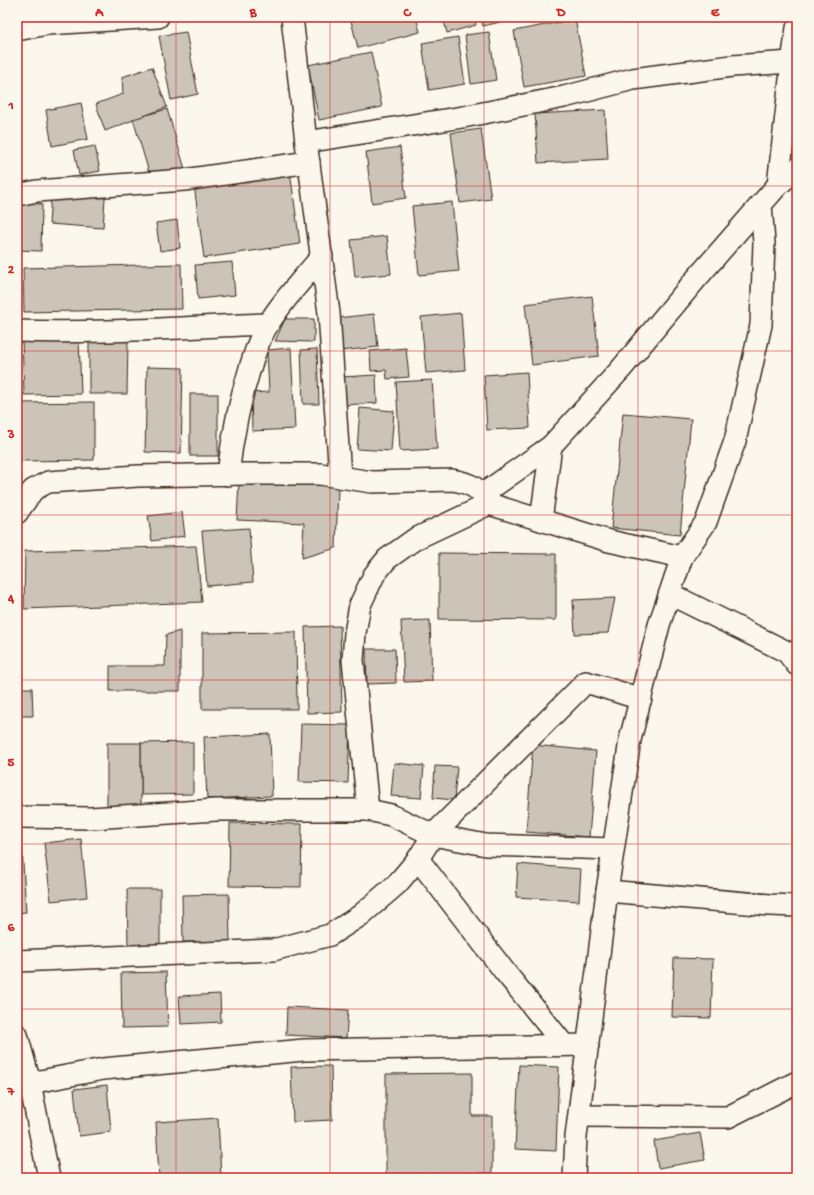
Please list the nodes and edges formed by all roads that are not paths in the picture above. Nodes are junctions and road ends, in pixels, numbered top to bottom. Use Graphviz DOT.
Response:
graph roads {
  1 [pos="158,17"];
  2 [pos="292,17"];
  3 [pos="59,20"];
  4 [pos="797,28"];
  5 [pos="17,30"];
  6 [pos="792,62"];
  7 [pos="308,152"];
  8 [pos="797,169"];
  9 [pos="778,185"];
  10 [pos="17,195"];
  11 [pos="761,205"];
  12 [pos="322,256"];
  13 [pos="268,324"];
  14 [pos="17,331"];
  15 [pos="551,446"];
  16 [pos="228,475"];
  17 [pos="340,477"];
  18 [pos="486,499"];
  19 [pos="17,513"];
  20 [pos="541,520"];
  21 [pos="682,558"];
  22 [pos="670,594"];
  23 [pos="761,640"];
  24 [pos="797,643"];
  25 [pos="797,665"];
  26 [pos="641,699"];
  27 [pos="368,810"];
  28 [pos="17,817"];
  29 [pos="434,835"];
  30 [pos="613,849"];
  31 [pos="418,859"];
  32 [pos="607,890"];
  33 [pos="797,906"];
  34 [pos="17,961"];
  35 [pos="17,1035"];
  36 [pos="564,1045"];
  37 [pos="588,1045"];
  38 [pos="797,1082"];
  39 [pos="26,1085"];
  40 [pos="579,1116"];
  41 [pos="49,1178"];
  42 [pos="574,1178"];
  1 -- 3 [label="street"];
  2 -- 7 [label="street"];
  3 -- 5 [label="street"];
  4 -- 6 [label="street"];
  6 -- 7 [label="street"];
  6 -- 9 [label="street"];
  7 -- 10 [label="street"];
  7 -- 12 [label="street"];
  8 -- 9 [label="street"];
  9 -- 11 [label="street"];
  11 -- 15 [label="street"];
  11 -- 21 [label="street"];
  12 -- 13 [label="street"];
  12 -- 17 [label="street"];
  13 -- 14 [label="street"];
  13 -- 16 [label="street"];
  15 -- 18 [label="street"];
  15 -- 20 [label="street"];
  16 -- 17 [label="street"];
  16 -- 19 [label="street"];
  17 -- 18 [label="street"];
  18 -- 20 [label="street"];
  18 -- 27 [label="street"];
  20 -- 21 [label="street"];
  21 -- 22 [label="street"];
  22 -- 23 [label="street"];
  22 -- 26 [label="street"];
  23 -- 24 [label="street"];
  23 -- 25 [label="street"];
  26 -- 29 [label="street"];
  26 -- 30 [label="street"];
  27 -- 28 [label="street"];
  27 -- 29 [label="street"];
  29 -- 30 [label="street"];
  29 -- 31 [label="street"];
  30 -- 32 [label="street"];
  31 -- 34 [label="street"];
  31 -- 36 [label="street"];
  32 -- 33 [label="street"];
  32 -- 37 [label="street"];
  35 -- 39 [label="street"];
  36 -- 37 [label="street"];
  36 -- 39 [label="street"];
  37 -- 40 [label="street"];
  38 -- 40 [label="street"];
  39 -- 41 [label="street"];
  40 -- 42 [label="street"];
}
